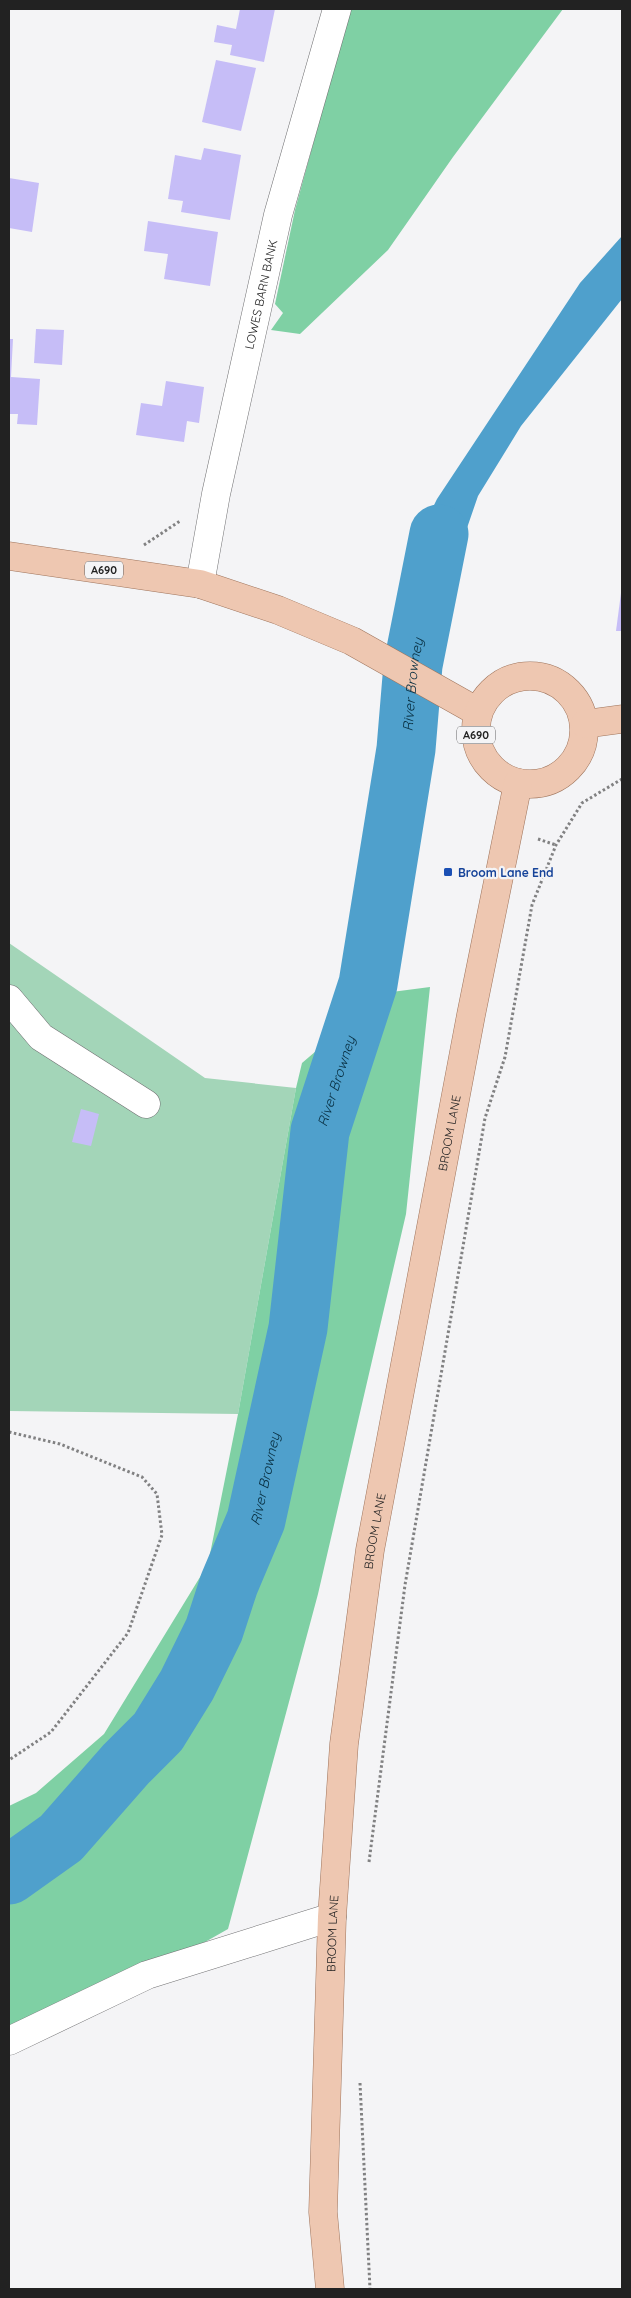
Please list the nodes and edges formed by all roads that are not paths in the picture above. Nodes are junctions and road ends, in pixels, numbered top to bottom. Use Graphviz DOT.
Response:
graph roads {
  1 [pos="337,9"];
  2 [pos="9,556"];
  3 [pos="200,584"];
  4 [pos="478,712"];
  5 [pos="622,719"];
  6 [pos="585,724"];
  7 [pos="518,783"];
  8 [pos="9,1000"];
  9 [pos="146,1104"];
  10 [pos="332,1916"];
  11 [pos="9,2041"];
  12 [pos="330,2289"];
  1 -- 3 [label="street, LOWES BARN BANK"];
  2 -- 3 [label="main road, A690"];
  3 -- 4 [label="main road, A690"];
  4 -- 6 [label="main road, A690"];
  4 -- 7 [label="main road, A690"];
  5 -- 6 [label="main road"];
  6 -- 7 [label="main road, A690"];
  7 -- 10 [label="main road, BROOM LANE"];
  8 -- 9 [label="street"];
  10 -- 11 [label="street"];
  10 -- 12 [label="main road, BROOM LANE"];
}
